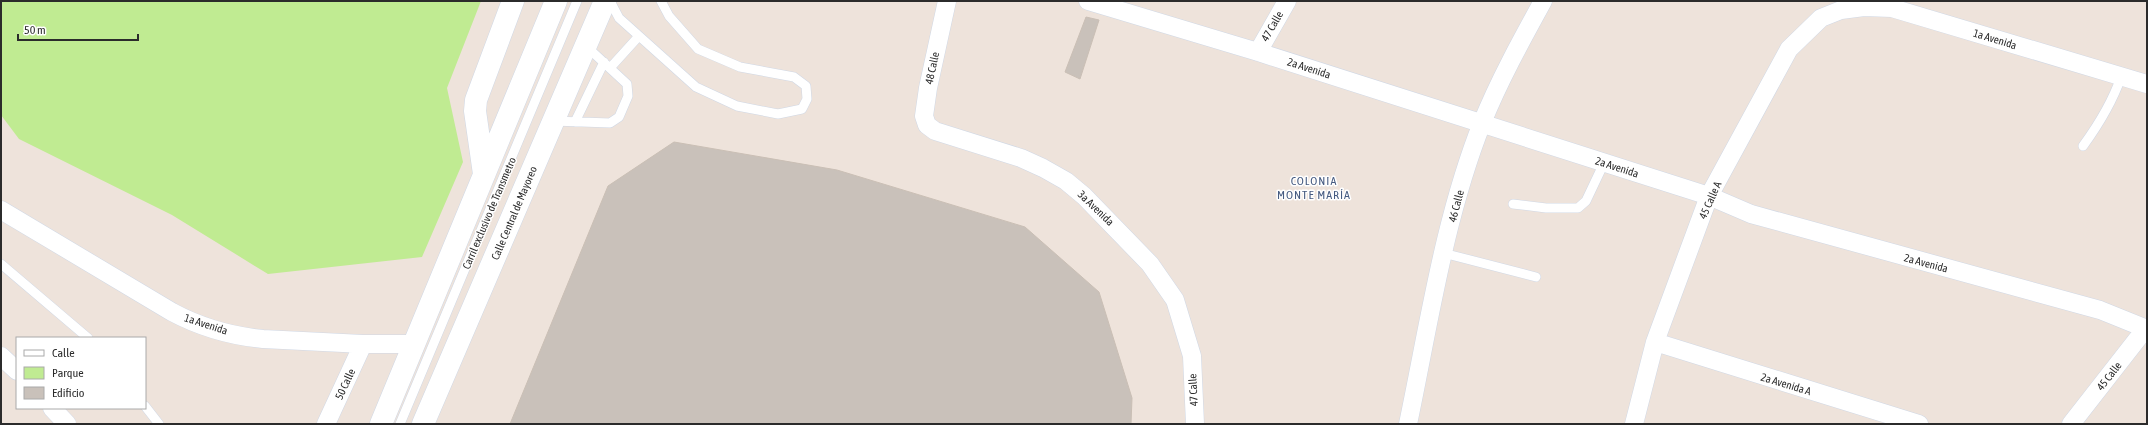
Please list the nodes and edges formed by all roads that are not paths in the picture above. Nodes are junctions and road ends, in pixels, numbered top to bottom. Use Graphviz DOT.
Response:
graph roads {
  1 [pos="513,1"];
  2 [pos="556,1"];
  3 [pos="577,1"];
  4 [pos="605,1"];
  5 [pos="610,1"];
  6 [pos="661,1"];
  7 [pos="947,1"];
  8 [pos="1088,1"];
  9 [pos="1287,1"];
  10 [pos="1543,1"];
  11 [pos="1841,10"];
  12 [pos="639,36"];
  13 [pos="586,45"];
  14 [pos="1258,52"];
  15 [pos="607,65"];
  16 [pos="2121,77"];
  17 [pos="2147,83"];
  18 [pos="564,122"];
  19 [pos="1482,124"];
  20 [pos="935,131"];
  21 [pos="2083,146"];
  22 [pos="1604,163"];
  23 [pos="484,175"];
  24 [pos="1710,196"];
  25 [pos="1513,204"];
  26 [pos="1,210"];
  27 [pos="1443,253"];
  28 [pos="1,264"];
  29 [pos="1536,277"];
  30 [pos="2146,328"];
  31 [pos="87,337"];
  32 [pos="1654,342"];
  33 [pos="363,344"];
  34 [pos="415,344"];
  35 [pos="1,356"];
  36 [pos="1192,356"];
  37 [pos="16,370"];
  38 [pos="146,407"];
  39 [pos="53,409"];
  40 [pos="67,424"];
  41 [pos="158,424"];
  42 [pos="326,424"];
  43 [pos="381,424"];
  44 [pos="400,424"];
  45 [pos="423,424"];
  46 [pos="1195,424"];
  47 [pos="1408,424"];
  48 [pos="1634,424"];
  49 [pos="1919,424"];
  50 [pos="2071,424"];
  1 -- 23 [label="main road"];
  2 -- 23 [label="main road"];
  3 -- 44 [label="lane, Carril exclusivo de Transmetro"];
  4 -- 13 [label="main road, Calle Central de Mayoreo"];
  5 -- 12 [label="lane"];
  6 -- 12 [label="lane"];
  7 -- 20 [label="street, 48 Calle"];
  8 -- 14 [label="street, 2a Avenida"];
  9 -- 14 [label="street, 47 Calle"];
  10 -- 19 [label="street, 46 Calle"];
  11 -- 16 [label="street, 1a Avenida"];
  11 -- 24 [label="street, 45 Calle A"];
  12 -- 15 [label="lane"];
  13 -- 15 [label="lane"];
  13 -- 18 [label="main road, Calle Central de Mayoreo"];
  14 -- 19 [label="street, 2a Avenida"];
  15 -- 18 [label="lane"];
  15 -- 18 [label="lane"];
  16 -- 17 [label="street, 1a Avenida"];
  16 -- 21 [label="lane"];
  18 -- 45 [label="main road, Calle Central de Mayoreo"];
  19 -- 22 [label="street, 2a Avenida"];
  19 -- 27 [label="street, 46 Calle"];
  20 -- 36 [label="street, 3a Avenida"];
  22 -- 24 [label="street, 2a Avenida"];
  22 -- 25 [label="lane"];
  23 -- 34 [label="main road"];
  24 -- 30 [label="street, 2a Avenida"];
  24 -- 32 [label="street, 45 Calle A"];
  26 -- 33 [label="street, 1a Avenida"];
  27 -- 29 [label="lane"];
  27 -- 47 [label="street, 46 Calle"];
  28 -- 31 [label="lane"];
  30 -- 50 [label="street, 45 Calle"];
  32 -- 48 [label="street, 45 Calle A"];
  32 -- 49 [label="street, 2a Avenida A"];
  33 -- 34 [label="street, 1a Avenida"];
  33 -- 42 [label="street, 50 Calle"];
  34 -- 43 [label="main road"];
  35 -- 37 [label="street"];
  36 -- 46 [label="street, 47 Calle"];
  38 -- 41 [label="lane"];
  39 -- 40 [label="street"];
}
